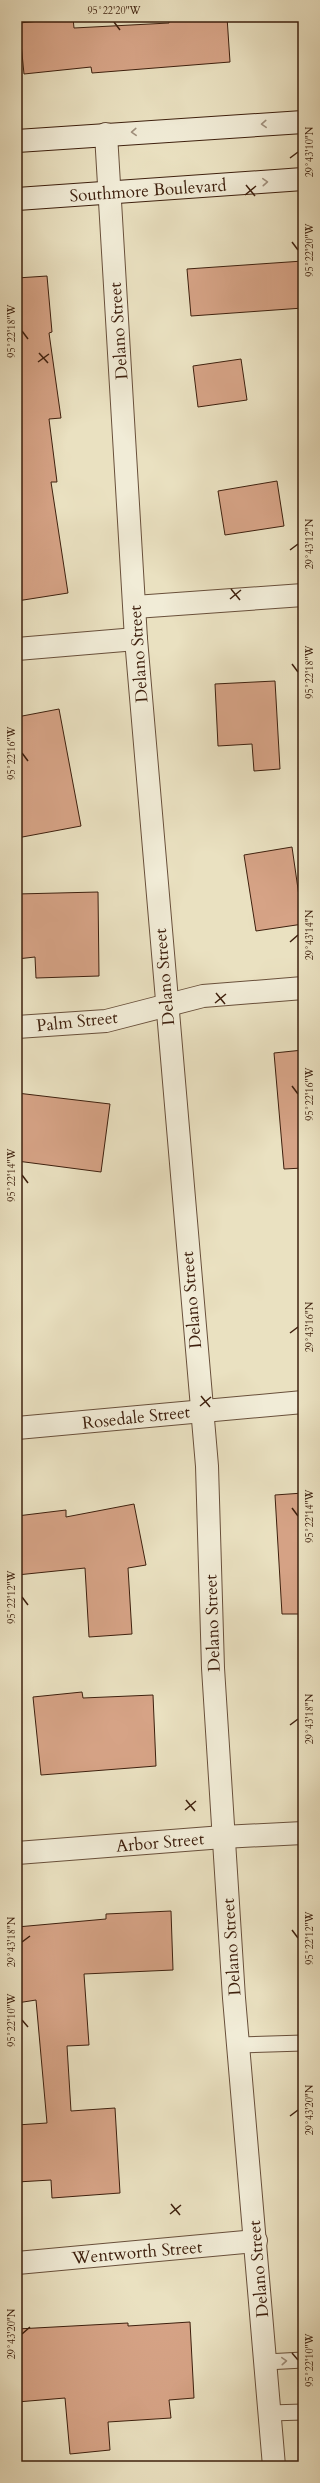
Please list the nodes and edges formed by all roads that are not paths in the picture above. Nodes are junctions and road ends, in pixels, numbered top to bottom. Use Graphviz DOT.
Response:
graph roads {
  1 [pos="303,122"];
  2 [pos="106,134"];
  3 [pos="17,142"];
  4 [pos="303,179"];
  5 [pos="109,192"];
  6 [pos="17,199"];
  7 [pos="303,595"];
  8 [pos="135,606"];
  9 [pos="136,639"];
  10 [pos="17,649"];
  11 [pos="303,988"];
  12 [pos="167,1006"];
  13 [pos="17,1027"];
  14 [pos="303,1402"];
  15 [pos="201,1410"];
  16 [pos="17,1428"];
  17 [pos="303,1833"];
  18 [pos="223,1837"];
  19 [pos="17,1853"];
  20 [pos="303,2043"];
  21 [pos="240,2045"];
  22 [pos="256,2240"];
  23 [pos="17,2263"];
  24 [pos="303,2360"];
  25 [pos="266,2362"];
  26 [pos="303,2412"];
  27 [pos="270,2413"];
  28 [pos="274,2466"];
  1 -- 2 [label="street, one-way"];
  2 -- 3 [label="street"];
  2 -- 5 [label="street, Delano Street"];
  5 -- 4 [label="street, Southmore Boulevard, one-way"];
  5 -- 6 [label="street, Southmore Boulevard"];
  5 -- 8 [label="street, Delano Street"];
  7 -- 8 [label="street"];
  8 -- 9 [label="street, Delano Street"];
  9 -- 10 [label="street"];
  9 -- 12 [label="street, Delano Street"];
  11 -- 12 [label="street, Palm Street"];
  12 -- 13 [label="street, Palm Street"];
  12 -- 15 [label="street, Delano Street"];
  14 -- 15 [label="street, Rosedale Street"];
  15 -- 16 [label="street, Rosedale Street"];
  15 -- 18 [label="street, Delano Street"];
  17 -- 18 [label="street, Arbor Street"];
  18 -- 19 [label="street, Arbor Street"];
  18 -- 21 [label="street, Delano Street"];
  20 -- 21 [label="lane"];
  21 -- 22 [label="street, Delano Street"];
  22 -- 23 [label="street, Wentworth Street"];
  22 -- 25 [label="street, Delano Street"];
  25 -- 24 [label="lane, one-way"];
  25 -- 27 [label="street, Delano Street"];
  26 -- 27 [label="lane"];
  27 -- 28 [label="street, Delano Street"];
}
